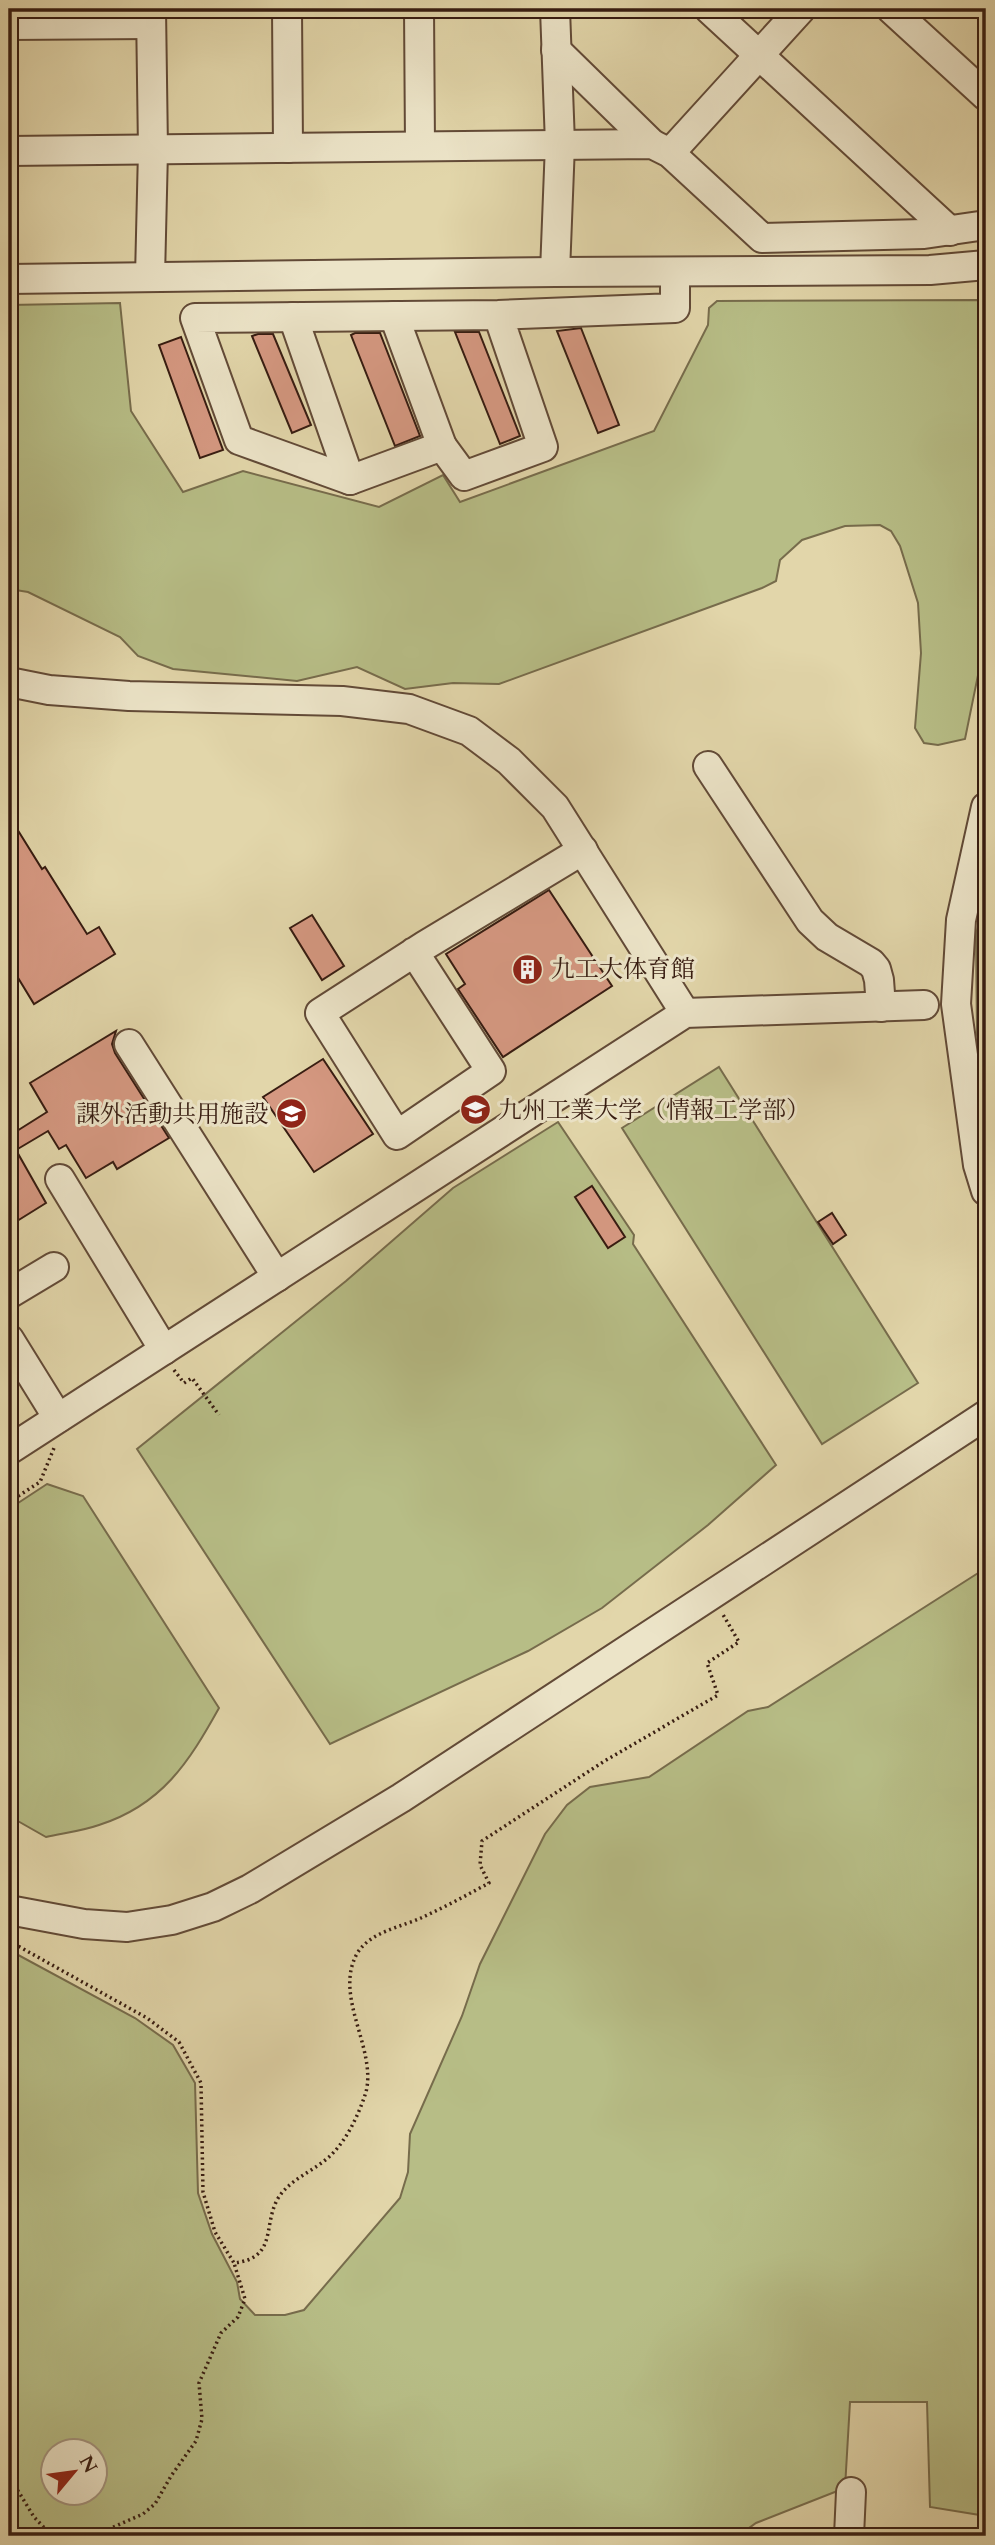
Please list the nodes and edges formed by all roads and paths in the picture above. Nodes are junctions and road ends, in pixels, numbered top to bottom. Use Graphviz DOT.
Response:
graph roads {
  1 [pos="286,9"];
  2 [pos="419,9"];
  3 [pos="555,9"];
  4 [pos="709,9"];
  5 [pos="801,9"];
  6 [pos="891,9"];
  7 [pos="151,16"];
  8 [pos="9,25"];
  9 [pos="556,50"];
  10 [pos="760,54"];
  11 [pos="986,96"];
  12 [pos="560,144"];
  13 [pos="420,146"];
  14 [pos="288,148"];
  15 [pos="661,148"];
  16 [pos="153,150"];
  17 [pos="9,151"];
  18 [pos="986,225"];
  19 [pos="950,231"];
  20 [pos="986,265"];
  21 [pos="555,272"];
  22 [pos="675,272"];
  23 [pos="150,277"];
  24 [pos="9,279"];
  25 [pos="498,315"];
  26 [pos="394,316"];
  27 [pos="293,317"];
  28 [pos="442,446"];
  29 [pos="351,480"];
  30 [pos="9,682"];
  31 [pos="708,766"];
  32 [pos="986,807"];
  33 [pos="583,850"];
  34 [pos="414,952"];
  35 [pos="925,1005"];
  36 [pos="881,1007"];
  37 [pos="685,1013"];
  38 [pos="129,1044"];
  39 [pos="60,1180"];
  40 [pos="986,1191"];
  41 [pos="54,1267"];
  42 [pos="276,1277"];
  43 [pos="9,1294"];
  44 [pos="9,1339"];
  45 [pos="164,1350"];
  46 [pos="184,1383"];
  47 [pos="219,1415"];
  48 [pos="986,1415"];
  49 [pos="58,1418"];
  50 [pos="9,1450"];
  51 [pos="9,1502"];
  52 [pos="719,1609"];
  53 [pos="9,1910"];
  54 [pos="9,1941"];
  55 [pos="234,2263"];
  56 [pos="9,2476"];
  57 [pos="851,2492"];
  58 [pos="52,2536"];
  59 [pos="93,2536"];
  60 [pos="849,2536"];
  1 -- 14 [label="street"];
  2 -- 13 [label="street"];
  3 -- 9 [label="street"];
  4 -- 10 [label="street"];
  5 -- 10 [label="street"];
  6 -- 11 [label="street"];
  7 -- 8 [label="street"];
  7 -- 16 [label="street"];
  9 -- 12 [label="street"];
  9 -- 15 [label="street"];
  10 -- 15 [label="street"];
  10 -- 19 [label="street"];
  12 -- 13 [label="street"];
  12 -- 15 [label="street"];
  12 -- 21 [label="street"];
  13 -- 14 [label="street"];
  14 -- 16 [label="street"];
  15 -- 19 [label="street"];
  16 -- 17 [label="street"];
  16 -- 23 [label="street"];
  18 -- 19 [label="street"];
  20 -- 22 [label="street"];
  21 -- 22 [label="street"];
  21 -- 23 [label="street"];
  22 -- 25 [label="street"];
  23 -- 24 [label="street"];
  25 -- 26 [label="street"];
  25 -- 28 [label="street"];
  26 -- 27 [label="street"];
  26 -- 28 [label="street"];
  27 -- 29 [label="street"];
  27 -- 29 [label="street"];
  28 -- 29 [label="street"];
  30 -- 33 [label="street"];
  31 -- 36 [label="street"];
  32 -- 40 [label="street"];
  33 -- 34 [label="street"];
  33 -- 37 [label="street"];
  34 -- 34 [label="street"];
  35 -- 36 [label="street"];
  36 -- 37 [label="street"];
  37 -- 42 [label="street"];
  38 -- 42 [label="street"];
  39 -- 45 [label="street"];
  41 -- 43 [label="street"];
  42 -- 45 [label="street"];
  44 -- 49 [label="street"];
  45 -- 49 [label="street"];
  46 -- 47 [label="path"];
  48 -- 53 [label="street"];
  49 -- 50 [label="street"];
  49 -- 51 [label="path"];
  52 -- 55 [label="path"];
  54 -- 55 [label="path"];
  55 -- 59 [label="path"];
  56 -- 58 [label="path"];
  57 -- 60 [label="street"];
}
